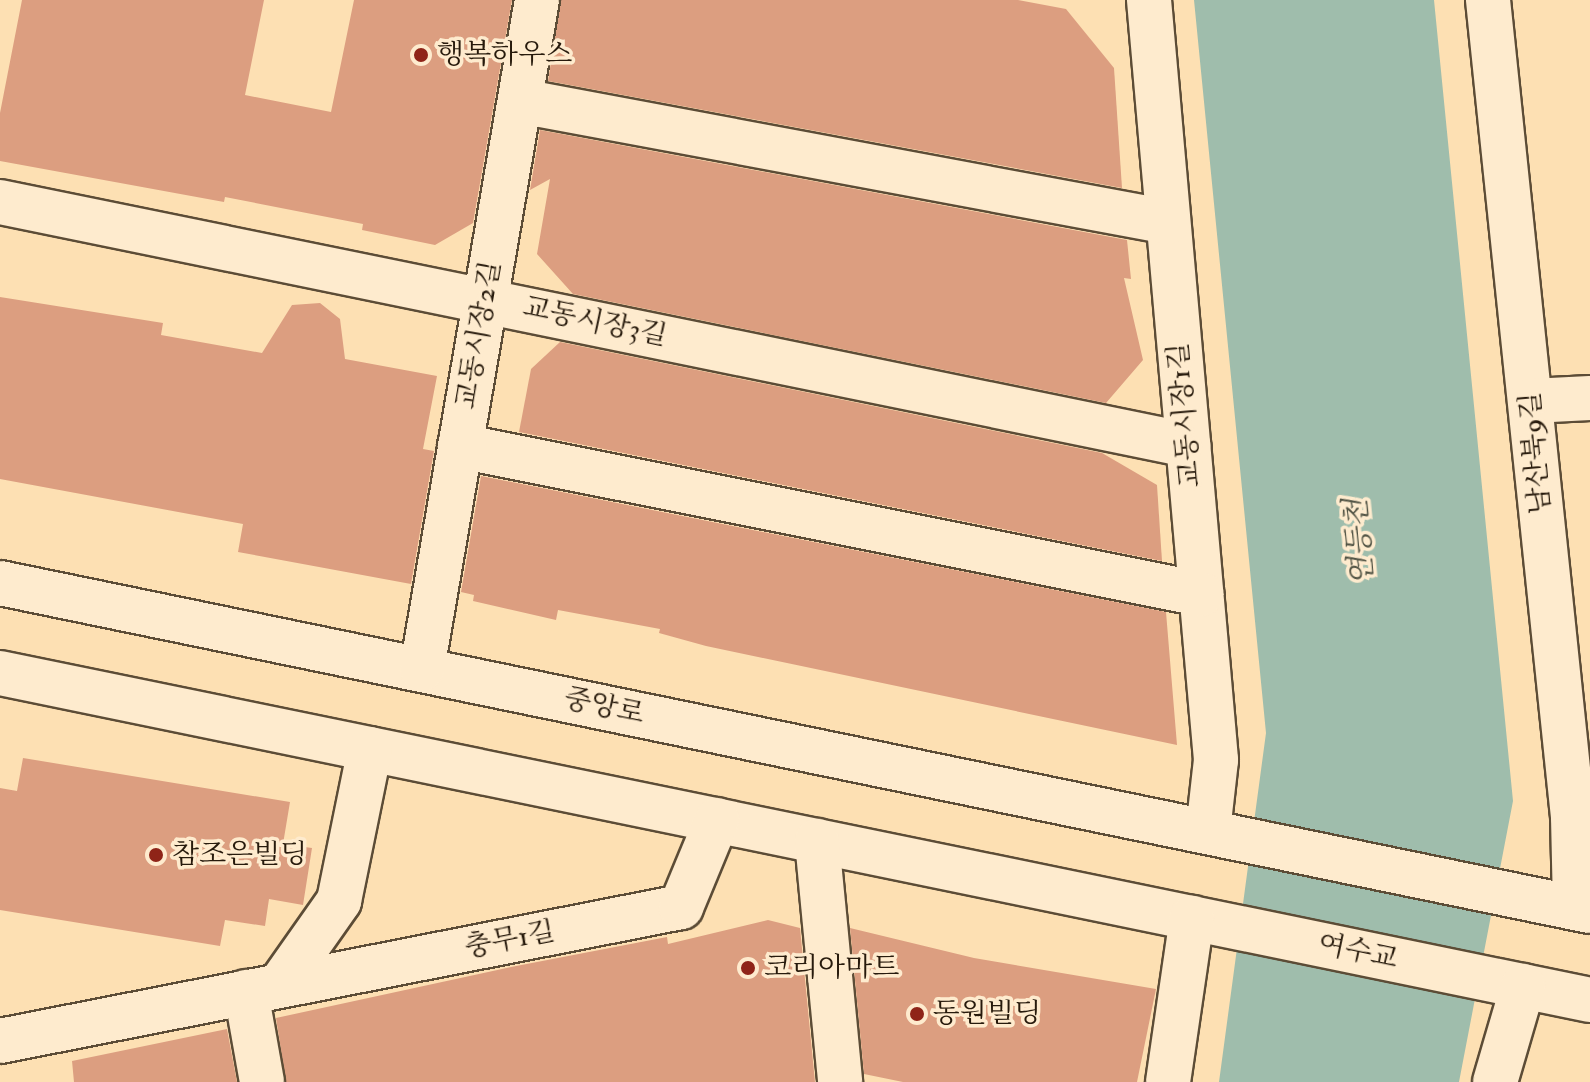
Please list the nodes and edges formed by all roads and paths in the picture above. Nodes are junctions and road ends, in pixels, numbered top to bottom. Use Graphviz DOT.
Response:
graph roads {
  1 [pos="537,0"];
  2 [pos="1149,0"];
  3 [pos="1488,0"];
  4 [pos="520,101"];
  5 [pos="0,202"];
  6 [pos="1168,222"];
  7 [pos="486,299"];
  8 [pos="1590,398"];
  9 [pos="1531,401"];
  10 [pos="1188,445"];
  11 [pos="460,446"];
  12 [pos="0,583"];
  13 [pos="1201,594"];
  14 [pos="422,669"];
  15 [pos="0,673"];
  16 [pos="370,749"];
  17 [pos="717,820"];
  18 [pos="1208,831"];
  19 [pos="817,841"];
  20 [pos="1582,909"];
  21 [pos="1192,918"];
  22 [pos="1523,986"];
  23 [pos="263,989"];
  24 [pos="1590,1000"];
  25 [pos="0,1041"];
  26 [pos="262,1082"];
  27 [pos="840,1082"];
  28 [pos="1168,1082"];
  29 [pos="1495,1082"];
  1 -- 4 [label="street, 교동시장2길"];
  2 -- 6 [label="street, 교동시장1길"];
  3 -- 9 [label="street, 남산북9길"];
  4 -- 6 [label="street"];
  4 -- 7 [label="street, 교동시장2길"];
  5 -- 7 [label="street, 교동시장3길"];
  6 -- 10 [label="street, 교동시장1길"];
  7 -- 10 [label="street, 교동시장3길"];
  7 -- 11 [label="street, 교동시장2길"];
  8 -- 9 [label="street"];
  9 -- 20 [label="street, 남산북9길"];
  10 -- 13 [label="street, 교동시장1길"];
  11 -- 13 [label="street"];
  11 -- 14 [label="street, 교동시장2길"];
  12 -- 14 [label="street, 중앙로"];
  13 -- 18 [label="street, 교동시장1길"];
  14 -- 18 [label="street, 중앙로"];
  15 -- 16 [label="street, 여수교"];
  16 -- 17 [label="street, 여수교"];
  16 -- 23 [label="street"];
  17 -- 19 [label="street, 여수교"];
  17 -- 23 [label="street, 충무1길"];
  18 -- 20 [label="street"];
  19 -- 21 [label="street, 여수교"];
  19 -- 27 [label="street"];
  21 -- 22 [label="street, 여수교"];
  21 -- 28 [label="street"];
  22 -- 24 [label="street, 여수교"];
  22 -- 29 [label="street"];
  23 -- 25 [label="street, 충무1길"];
  23 -- 26 [label="street"];
}
